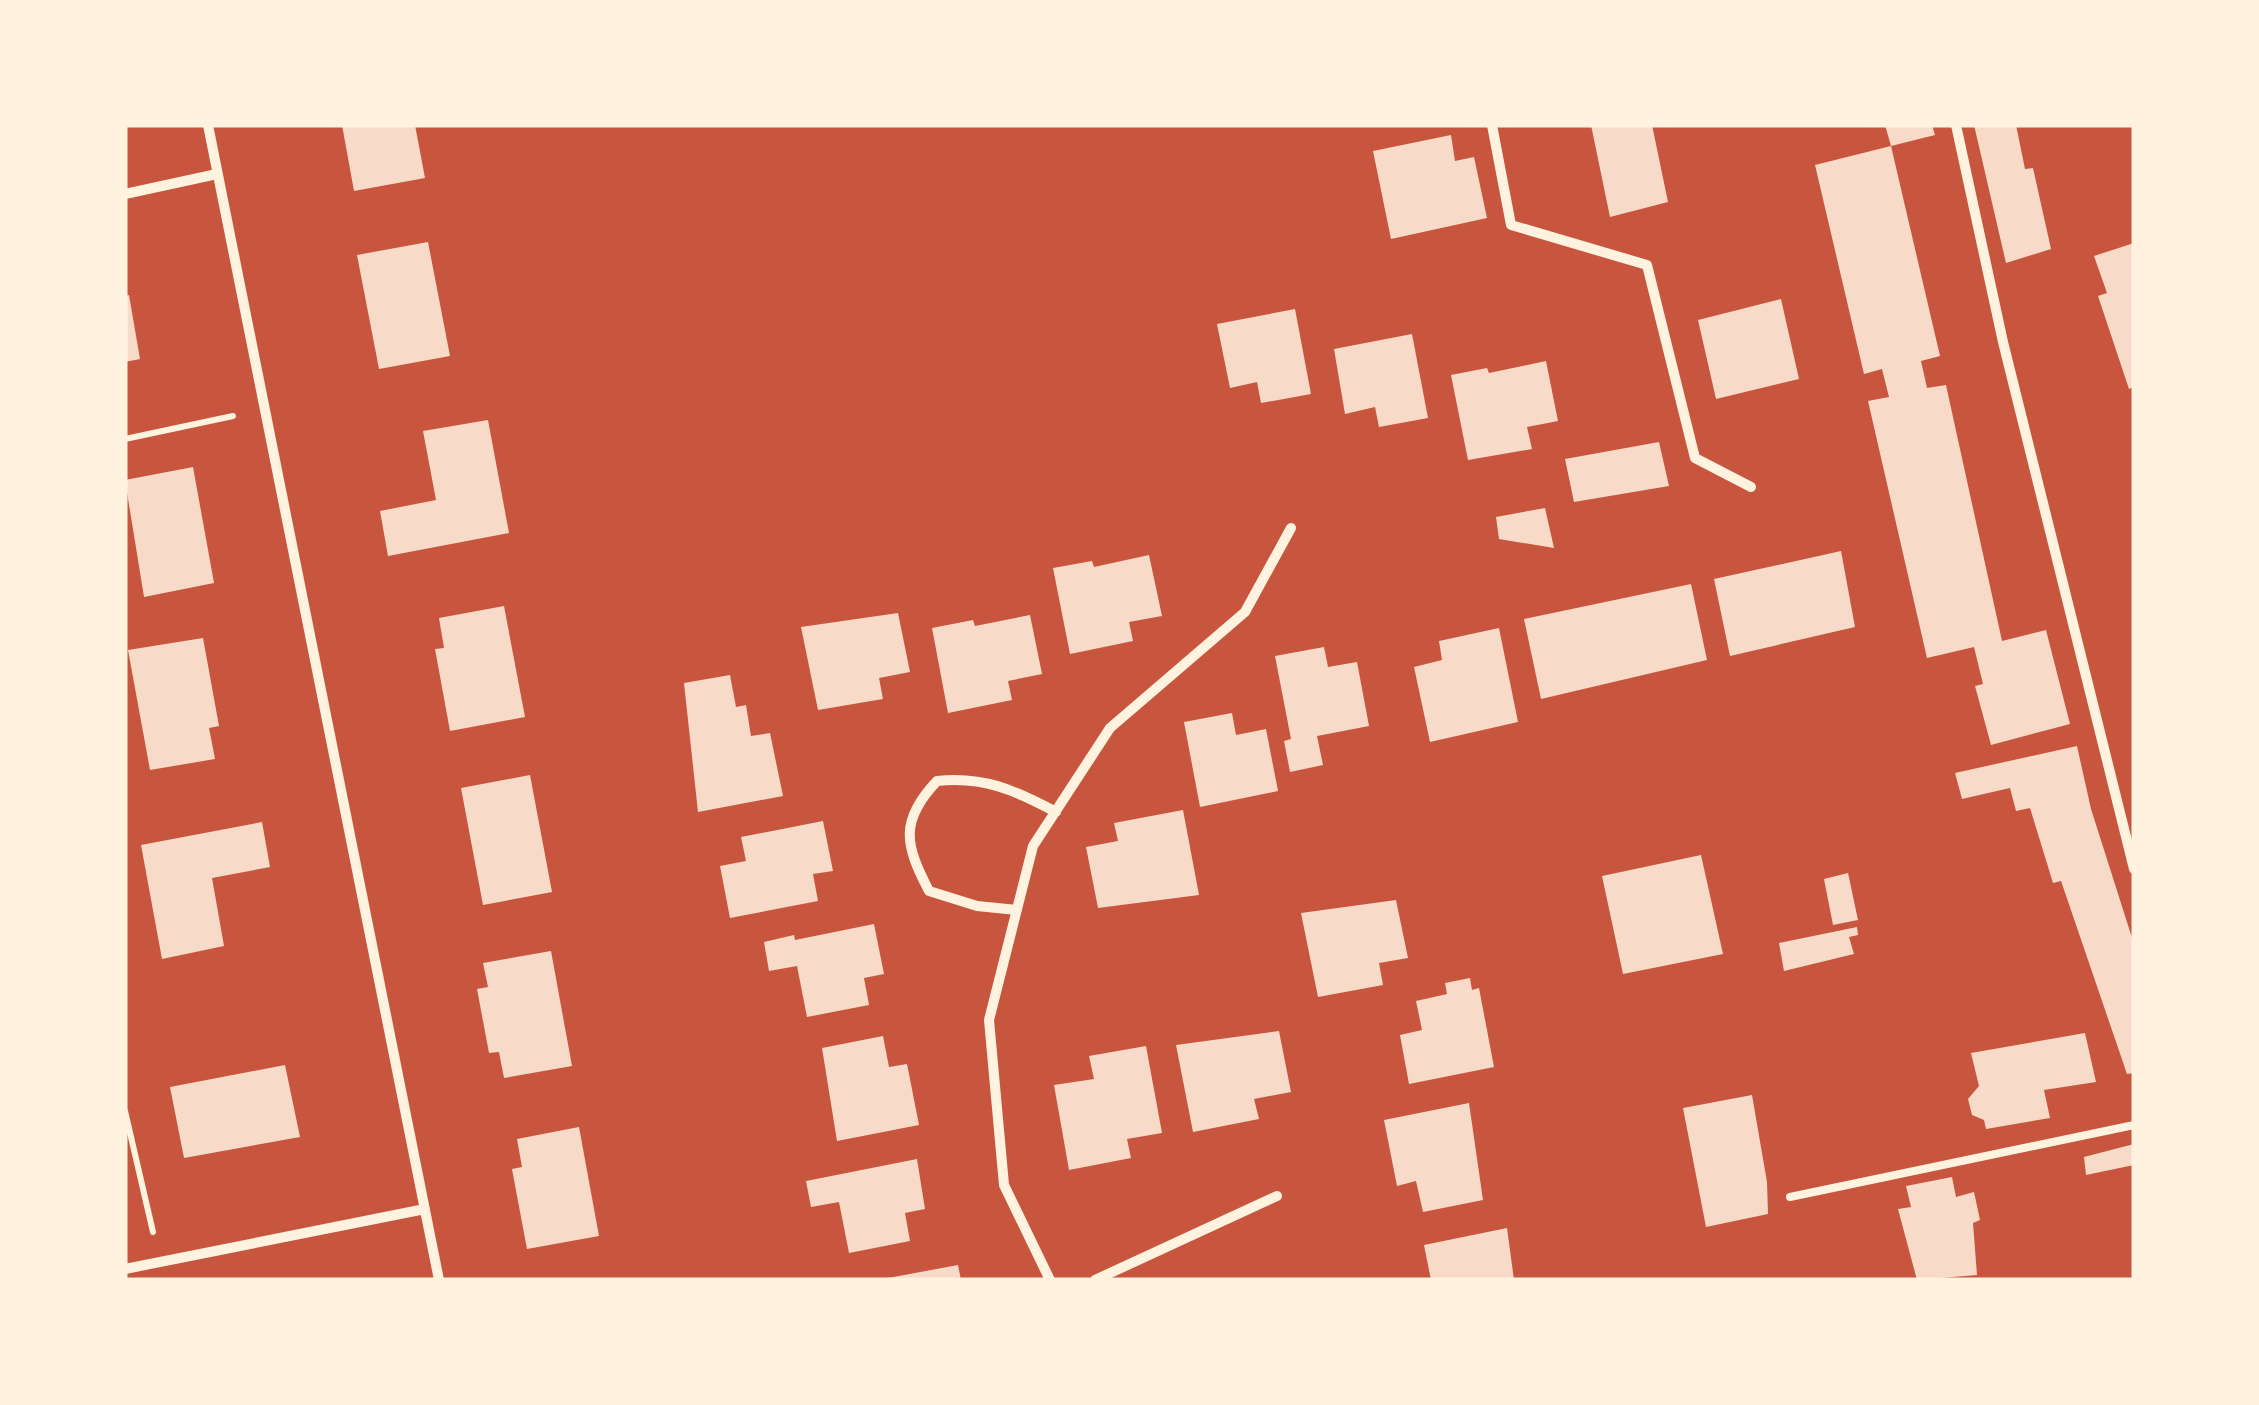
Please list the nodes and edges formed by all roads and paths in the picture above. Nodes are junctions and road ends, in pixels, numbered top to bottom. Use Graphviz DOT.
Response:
graph roads {
  1 [pos="208,125"];
  2 [pos="1492,125"];
  3 [pos="1956,125"];
  4 [pos="217,174"];
  5 [pos="125,194"];
  6 [pos="264,409"];
  7 [pos="125,439"];
  8 [pos="1751,487"];
  9 [pos="1291,528"];
  10 [pos="1056,812"];
  11 [pos="2134,870"];
  12 [pos="1017,910"];
  13 [pos="125,1111"];
  14 [pos="2134,1125"];
  15 [pos="1276,1196"];
  16 [pos="1790,1196"];
  17 [pos="425,1209"];
  18 [pos="160,1262"];
  19 [pos="125,1269"];
  20 [pos="439,1280"];
  21 [pos="1050,1280"];
  22 [pos="1095,1280"];
  1 -- 4 [label="street"];
  2 -- 8 [label="street"];
  3 -- 11 [label="street"];
  4 -- 5 [label="street"];
  4 -- 6 [label="street"];
  6 -- 7 [label="path"];
  6 -- 17 [label="street"];
  9 -- 10 [label="street"];
  10 -- 12 [label="street"];
  10 -- 12 [label="street"];
  12 -- 21 [label="street"];
  13 -- 18 [label="path"];
  14 -- 16 [label="lane"];
  15 -- 22 [label="street"];
  17 -- 18 [label="street"];
  17 -- 20 [label="street"];
  18 -- 19 [label="street"];
}
